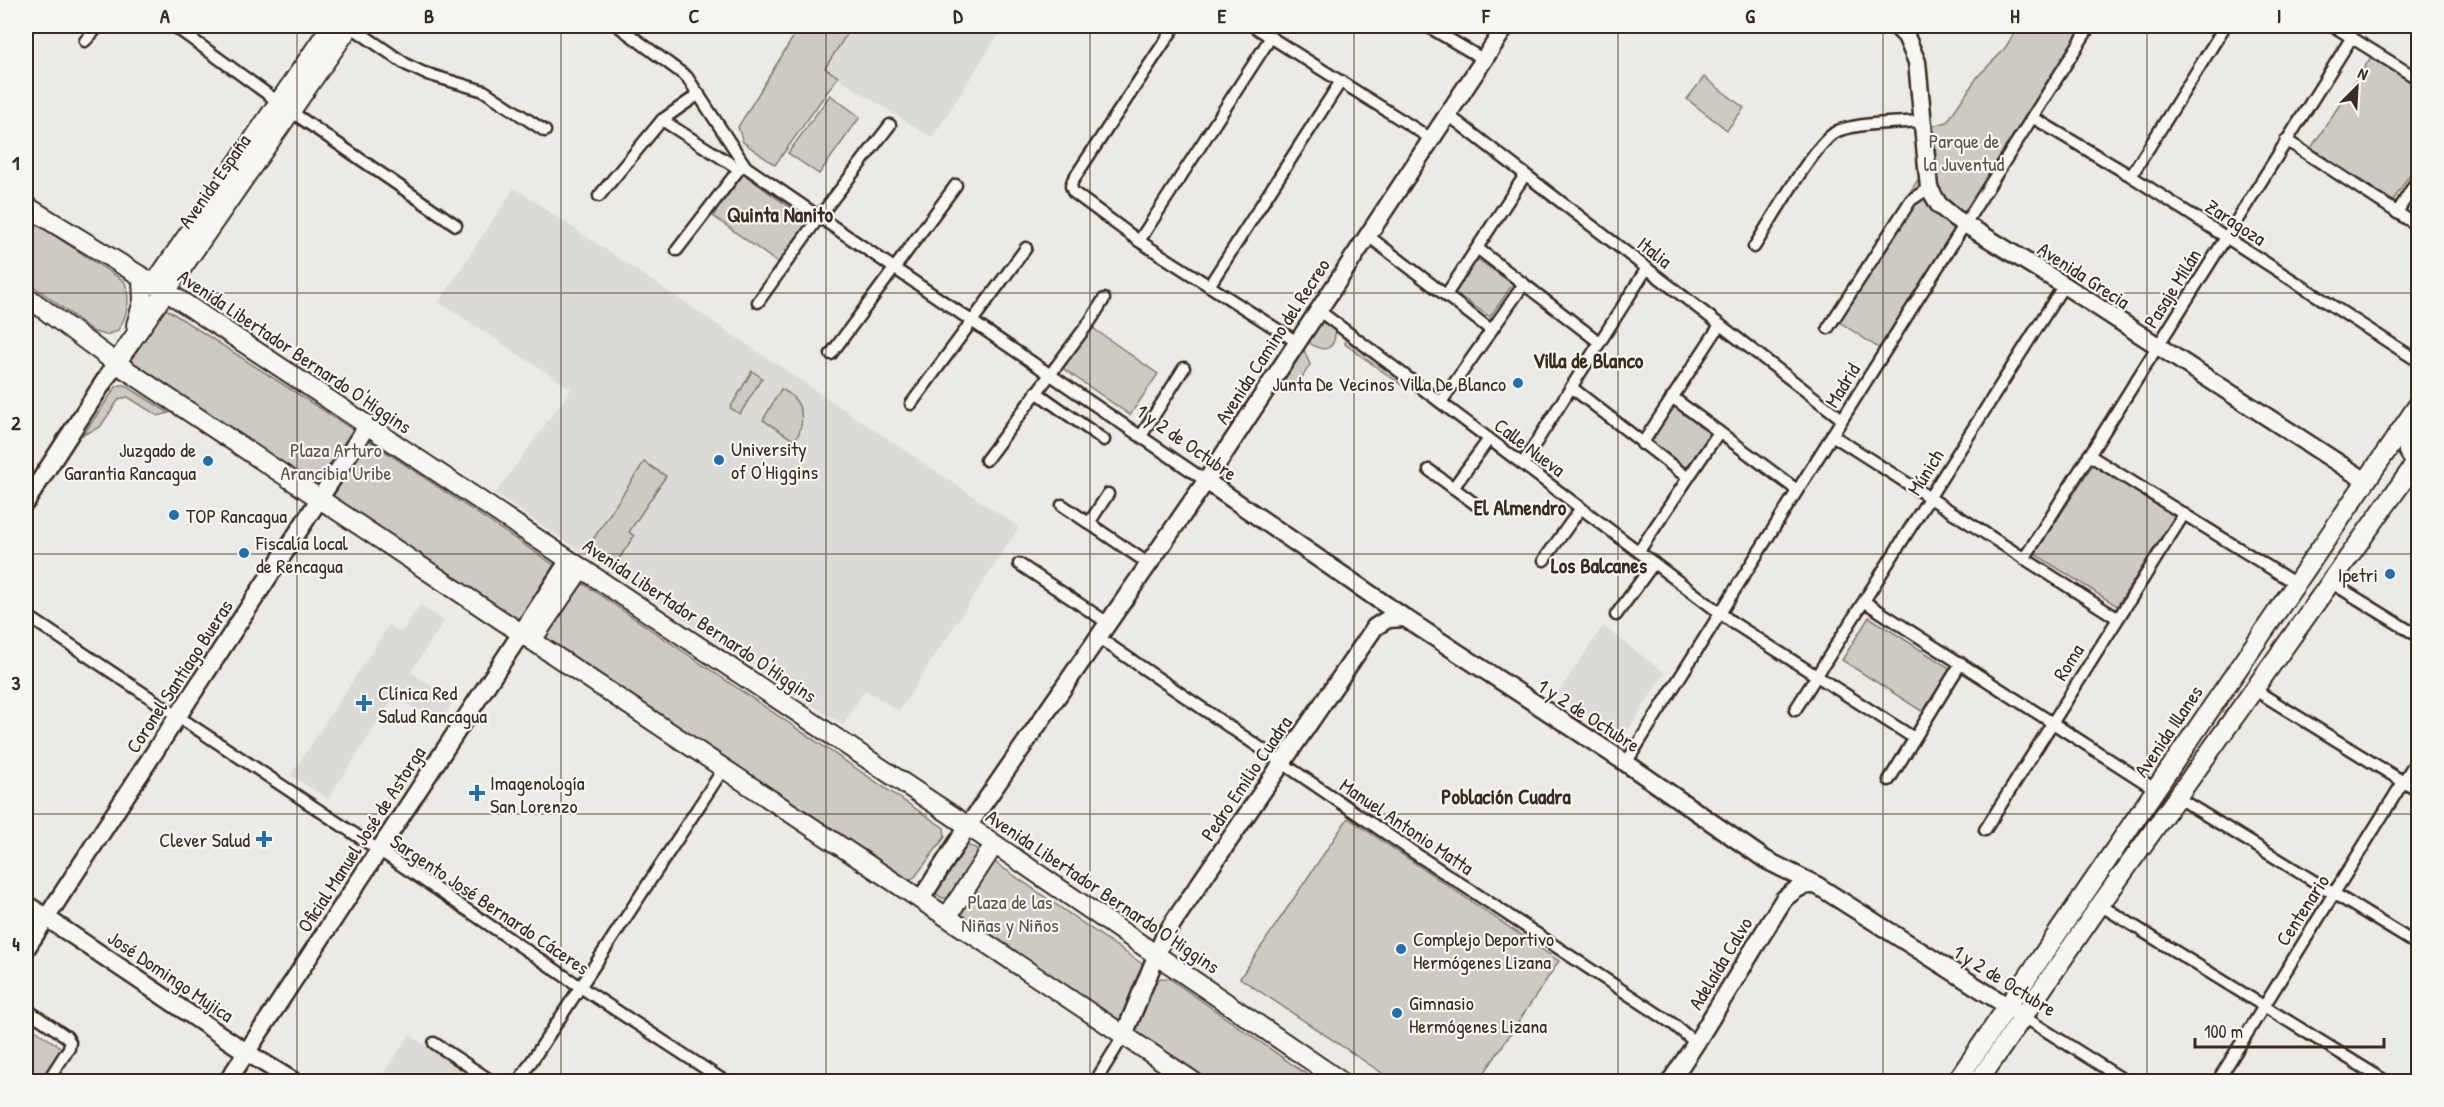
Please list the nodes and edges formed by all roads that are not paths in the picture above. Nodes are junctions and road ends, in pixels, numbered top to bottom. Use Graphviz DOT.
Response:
graph roads {
  1 [pos="99,26"];
  2 [pos="174,26"];
  3 [pos="331,26"];
  4 [pos="350,26"];
  5 [pos="618,26"];
  6 [pos="1175,26"];
  7 [pos="1252,26"];
  8 [pos="1427,26"];
  9 [pos="1506,26"];
  10 [pos="1896,26"];
  11 [pos="2090,26"];
  12 [pos="2225,26"];
  13 [pos="2333,26"];
  14 [pos="1271,37"];
  15 [pos="2352,37"];
  16 [pos="85,41"];
  17 [pos="1483,59"];
  18 [pos="2418,79"];
  19 [pos="1341,81"];
  20 [pos="699,94"];
  21 [pos="285,106"];
  22 [pos="1446,114"];
  23 [pos="2032,117"];
  24 [pos="662,120"];
  25 [pos="1923,121"];
  26 [pos="890,125"];
  27 [pos="544,131"];
  28 [pos="1430,138"];
  29 [pos="2286,140"];
  30 [pos="741,166"];
  31 [pos="1525,175"];
  32 [pos="2131,176"];
  33 [pos="2418,178"];
  34 [pos="956,185"];
  35 [pos="1929,188"];
  36 [pos="598,196"];
  37 [pos="26,206"];
  38 [pos="2397,213"];
  39 [pos="819,217"];
  40 [pos="1965,224"];
  41 [pos="456,225"];
  42 [pos="2418,226"];
  43 [pos="1367,235"];
  44 [pos="2226,236"];
  45 [pos="1139,241"];
  46 [pos="1754,247"];
  47 [pos="1026,248"];
  48 [pos="1477,248"];
  49 [pos="677,250"];
  50 [pos="895,268"];
  51 [pos="1647,268"];
  52 [pos="154,284"];
  53 [pos="1524,284"];
  54 [pos="2064,285"];
  55 [pos="1209,286"];
  56 [pos="1446,295"];
  57 [pos="26,296"];
  58 [pos="1104,299"];
  59 [pos="758,302"];
  60 [pos="1318,310"];
  61 [pos="974,322"];
  62 [pos="1720,325"];
  63 [pos="1828,328"];
  64 [pos="1491,330"];
  65 [pos="132,339"];
  66 [pos="1297,342"];
  67 [pos="1599,342"];
  68 [pos="2156,347"];
  69 [pos="831,354"];
  70 [pos="2418,361"];
  71 [pos="116,363"];
  72 [pos="1184,368"];
  73 [pos="1050,374"];
  74 [pos="1571,387"];
  75 [pos="1036,392"];
  76 [pos="1672,397"];
  77 [pos="1441,402"];
  78 [pos="911,404"];
  79 [pos="2414,412"];
  80 [pos="1842,419"];
  81 [pos="367,426"];
  82 [pos="1719,432"];
  83 [pos="1832,435"];
  84 [pos="1141,436"];
  85 [pos="1489,439"];
  86 [pos="1104,440"];
  87 [pos="1642,444"];
  88 [pos="2089,455"];
  89 [pos="986,460"];
  90 [pos="2418,463"];
  91 [pos="1523,464"];
  92 [pos="1429,470"];
  93 [pos="1688,478"];
  94 [pos="1206,481"];
  95 [pos="2366,481"];
  96 [pos="1453,488"];
  97 [pos="1797,490"];
  98 [pos="1108,494"];
  99 [pos="1930,498"];
  100 [pos="320,499"];
  101 [pos="26,502"];
  102 [pos="1062,505"];
  103 [pos="1478,506"];
  104 [pos="1581,508"];
  105 [pos="2184,514"];
  106 [pos="1089,523"];
  107 [pos="2373,526"];
  108 [pos="2320,549"];
  109 [pos="1639,551"];
  110 [pos="2024,559"];
  111 [pos="1544,561"];
  112 [pos="1654,563"];
  113 [pos="575,564"];
  114 [pos="1019,564"];
  115 [pos="1149,564"];
  116 [pos="2345,564"];
  117 [pos="2332,583"];
  118 [pos="2296,584"];
  119 [pos="1372,596"];
  120 [pos="1865,602"];
  121 [pos="1722,612"];
  122 [pos="26,615"];
  123 [pos="1616,615"];
  124 [pos="1405,618"];
  125 [pos="2117,618"];
  126 [pos="1108,623"];
  127 [pos="1375,627"];
  128 [pos="527,636"];
  129 [pos="2418,636"];
  130 [pos="1099,638"];
  131 [pos="1961,663"];
  132 [pos="1817,678"];
  133 [pos="2255,690"];
  134 [pos="1795,710"];
  135 [pos="177,717"];
  136 [pos="2052,722"];
  137 [pos="1914,738"];
  138 [pos="2418,758"];
  139 [pos="1626,763"];
  140 [pos="1281,764"];
  141 [pos="724,768"];
  142 [pos="1889,780"];
  143 [pos="2404,782"];
  144 [pos="2155,789"];
  145 [pos="2418,791"];
  146 [pos="2178,798"];
  147 [pos="968,826"];
  148 [pos="1985,830"];
  149 [pos="994,845"];
  150 [pos="378,850"];
  151 [pos="1766,860"];
  152 [pos="1818,886"];
  153 [pos="2334,895"];
  154 [pos="921,899"];
  155 [pos="1784,899"];
  156 [pos="26,904"];
  157 [pos="2100,905"];
  158 [pos="947,916"];
  159 [pos="46,918"];
  160 [pos="2418,945"];
  161 [pos="26,949"];
  162 [pos="1157,956"];
  163 [pos="580,986"];
  164 [pos="2008,1007"];
  165 [pos="2264,1007"];
  166 [pos="26,1009"];
  167 [pos="2024,1017"];
  168 [pos="1124,1035"];
  169 [pos="434,1043"];
  170 [pos="1696,1043"];
  171 [pos="246,1052"];
  172 [pos="47,1082"];
  173 [pos="226,1082"];
  174 [pos="295,1082"];
  175 [pos="493,1082"];
  176 [pos="518,1082"];
  177 [pos="726,1082"];
  178 [pos="1095,1082"];
  179 [pos="1194,1082"];
  180 [pos="1342,1082"];
  181 [pos="1670,1082"];
  182 [pos="1956,1082"];
  183 [pos="1978,1082"];
  184 [pos="2127,1082"];
  185 [pos="2217,1082"];
  186 [pos="2387,1082"];
  1 -- 16 [label="street"];
  2 -- 21 [label="street"];
  3 -- 21 [label="main road, Avenida España"];
  4 -- 21 [label="main road, Avenida España"];
  4 -- 27 [label="street"];
  5 -- 20 [label="street, 1 y 2 de Octubre"];
  6 -- 45 [label="street"];
  7 -- 14 [label="street"];
  8 -- 17 [label="street"];
  9 -- 17 [label="street, Avenida Camino del Recreo"];
  10 -- 25 [label="street"];
  11 -- 23 [label="street, Madrid"];
  12 -- 32 [label="street"];
  13 -- 15 [label="street"];
  14 -- 19 [label="street"];
  14 -- 45 [label="street"];
  15 -- 18 [label="street"];
  15 -- 29 [label="street, Pasaje Milán"];
  17 -- 22 [label="street, Avenida Camino del Recreo"];
  19 -- 28 [label="street"];
  19 -- 55 [label="street"];
  20 -- 24 [label="street"];
  20 -- 30 [label="street, 1 y 2 de Octubre"];
  21 -- 41 [label="street"];
  21 -- 52 [label="main road, Avenida España"];
  22 -- 28 [label="street, Avenida Camino del Recreo"];
  22 -- 31 [label="street, Italia"];
  23 -- 32 [label="street, Zaragoza"];
  23 -- 40 [label="street, Madrid"];
  24 -- 30 [label="street"];
  24 -- 36 [label="street"];
  25 -- 35 [label="street"];
  25 -- 46 [label="street"];
  26 -- 39 [label="street"];
  28 -- 43 [label="street, Avenida Camino del Recreo"];
  29 -- 38 [label="street"];
  29 -- 44 [label="street, Pasaje Milán"];
  30 -- 39 [label="street, 1 y 2 de Octubre"];
  30 -- 49 [label="street"];
  31 -- 48 [label="street"];
  31 -- 51 [label="street, Italia"];
  32 -- 44 [label="street, Zaragoza"];
  33 -- 38 [label="street"];
  34 -- 50 [label="street"];
  35 -- 40 [label="street, Avenida Grecia"];
  35 -- 63 [label="street"];
  37 -- 52 [label="main road, Avenida Libertador Bernardo O'Higgins"];
  38 -- 42 [label="street"];
  39 -- 50 [label="street, 1 y 2 de Octubre"];
  39 -- 59 [label="street"];
  40 -- 54 [label="street, Avenida Grecia"];
  40 -- 80 [label="street, Madrid"];
  43 -- 56 [label="street"];
  43 -- 60 [label="street, Avenida Camino del Recreo"];
  44 -- 68 [label="street, Pasaje Milán"];
  44 -- 70 [label="street, Zaragoza"];
  45 -- 55 [label="street"];
  47 -- 61 [label="street"];
  48 -- 53 [label="street"];
  48 -- 56 [label="street"];
  50 -- 61 [label="street, 1 y 2 de Octubre"];
  50 -- 69 [label="street"];
  51 -- 62 [label="street, Italia"];
  51 -- 67 [label="street"];
  52 -- 65 [label="main road, Avenida España"];
  52 -- 65 [label="main road"];
  52 -- 81 [label="main road, Avenida Libertador Bernardo O'Higgins"];
  53 -- 64 [label="street"];
  53 -- 67 [label="street"];
  54 -- 68 [label="street, Avenida Grecia"];
  54 -- 99 [label="street, Múnich"];
  55 -- 66 [label="street"];
  56 -- 64 [label="street"];
  57 -- 71 [label="main road"];
  58 -- 73 [label="street"];
  60 -- 66 [label="street, Avenida Camino del Recreo"];
  60 -- 77 [label="street, Calle Nueva"];
  61 -- 73 [label="street, 1 y 2 de Octubre"];
  61 -- 78 [label="street"];
  62 -- 76 [label="street"];
  62 -- 80 [label="street, Italia"];
  64 -- 77 [label="street"];
  65 -- 71 [label="main road, Avenida España"];
  66 -- 94 [label="street, Avenida Camino del Recreo"];
  67 -- 74 [label="street"];
  68 -- 88 [label="street, Pasaje Milán"];
  68 -- 95 [label="street, Avenida Grecia"];
  71 -- 100 [label="main road"];
  71 -- 101 [label="street"];
  72 -- 84 [label="street"];
  73 -- 75 [label="street"];
  73 -- 84 [label="street, 1 y 2 de Octubre"];
  74 -- 87 [label="street"];
  74 -- 91 [label="street"];
  75 -- 86 [label="street"];
  75 -- 89 [label="street"];
  76 -- 82 [label="street"];
  76 -- 87 [label="street"];
  77 -- 85 [label="street, Calle Nueva"];
  79 -- 90 [label="main road"];
  79 -- 95 [label="main road, Avenida Illanes"];
  80 -- 83 [label="street, Madrid"];
  81 -- 100 [label="street, Coronel Santiago Bueras"];
  81 -- 113 [label="main road, Avenida Libertador Bernardo O'Higgins"];
  82 -- 93 [label="street"];
  82 -- 97 [label="street"];
  83 -- 97 [label="street, Madrid"];
  83 -- 99 [label="street"];
  84 -- 94 [label="street, 1 y 2 de Octubre"];
  85 -- 91 [label="street, Calle Nueva"];
  85 -- 96 [label="street"];
  87 -- 93 [label="street"];
  88 -- 105 [label="street"];
  88 -- 110 [label="street, Pasaje Milán"];
  90 -- 107 [label="main road"];
  91 -- 104 [label="street, Calle Nueva"];
  92 -- 96 [label="street"];
  93 -- 109 [label="street"];
  94 -- 115 [label="street, Avenida Camino del Recreo"];
  94 -- 119 [label="street, 1 y 2 de Octubre"];
  95 -- 107 [label="main road"];
  95 -- 108 [label="main road, Avenida Illanes"];
  96 -- 103 [label="street"];
  97 -- 121 [label="street, Madrid"];
  98 -- 106 [label="street"];
  99 -- 110 [label="street"];
  99 -- 120 [label="street, Múnich"];
  100 -- 128 [label="main road"];
  100 -- 135 [label="street, Coronel Santiago Bueras"];
  102 -- 106 [label="street"];
  104 -- 109 [label="street, Calle Nueva"];
  104 -- 111 [label="street"];
  105 -- 118 [label="street"];
  105 -- 125 [label="street, Roma"];
  106 -- 115 [label="street"];
  107 -- 116 [label="main road"];
  108 -- 116 [label="main road"];
  108 -- 118 [label="main road, Avenida Illanes"];
  109 -- 112 [label="street, Calle Nueva"];
  110 -- 125 [label="street"];
  112 -- 121 [label="street, Calle Nueva"];
  112 -- 123 [label="street"];
  113 -- 128 [label="main road"];
  113 -- 147 [label="main road, Avenida Libertador Bernardo O'Higgins"];
  114 -- 126 [label="street"];
  115 -- 126 [label="street, Avenida Camino del Recreo"];
  116 -- 117 [label="main road"];
  117 -- 129 [label="street"];
  117 -- 133 [label="main road"];
  118 -- 144 [label="main road, Avenida Illanes"];
  119 -- 124 [label="street, 1 y 2 de Octubre"];
  119 -- 127 [label="street"];
  120 -- 131 [label="street"];
  120 -- 132 [label="street, Múnich"];
  121 -- 132 [label="street, Calle Nueva"];
  121 -- 139 [label="street, Madrid"];
  122 -- 135 [label="street, Sargento José Bernardo Cáceres"];
  124 -- 127 [label="street"];
  124 -- 139 [label="street, 1 y 2 de Octubre"];
  125 -- 136 [label="street, Roma"];
  126 -- 130 [label="street, Avenida Camino del Recreo"];
  127 -- 140 [label="street, Pedro Emilio Cuadra"];
  128 -- 141 [label="main road"];
  128 -- 150 [label="street, Oficial Manuel José de Astorga"];
  130 -- 140 [label="street, Manuel Antonio Matta"];
  130 -- 147 [label="street, Avenida Camino del Recreo"];
  131 -- 136 [label="street"];
  131 -- 137 [label="street"];
  132 -- 134 [label="street, Múnich"];
  132 -- 137 [label="street, Calle Nueva"];
  133 -- 143 [label="street"];
  133 -- 146 [label="main road"];
  135 -- 150 [label="street, Sargento José Bernardo Cáceres"];
  135 -- 159 [label="street, Coronel Santiago Bueras"];
  136 -- 144 [label="street"];
  136 -- 148 [label="street, Roma"];
  137 -- 142 [label="street"];
  138 -- 143 [label="street, Centenario"];
  139 -- 151 [label="street, 1 y 2 de Octubre"];
  140 -- 162 [label="street, Pedro Emilio Cuadra"];
  140 -- 170 [label="street, Manuel Antonio Matta"];
  141 -- 154 [label="main road"];
  141 -- 163 [label="street"];
  143 -- 145 [label="street"];
  143 -- 153 [label="street, Centenario"];
  144 -- 164 [label="main road, Avenida Illanes"];
  146 -- 153 [label="street"];
  146 -- 157 [label="main road"];
  147 -- 149 [label="main road, Avenida Libertador Bernardo O'Higgins"];
  147 -- 154 [label="street, Avenida Camino del Recreo"];
  149 -- 158 [label="main road"];
  149 -- 162 [label="main road, Avenida Libertador Bernardo O'Higgins"];
  150 -- 163 [label="street, Sargento José Bernardo Cáceres"];
  150 -- 171 [label="street, Oficial Manuel José de Astorga"];
  151 -- 152 [label="street, 1 y 2 de Octubre"];
  151 -- 155 [label="street, 1 y 2 de Octubre"];
  152 -- 155 [label="street"];
  152 -- 164 [label="street, 1 y 2 de Octubre"];
  153 -- 160 [label="street"];
  153 -- 165 [label="street, Centenario"];
  154 -- 158 [label="main road"];
  155 -- 170 [label="street, Adelaida Calvo"];
  156 -- 159 [label="street, José Domingo Mujica"];
  157 -- 165 [label="street"];
  157 -- 167 [label="main road"];
  158 -- 168 [label="main road"];
  159 -- 161 [label="street, Coronel Santiago Bueras"];
  159 -- 171 [label="street, José Domingo Mujica"];
  162 -- 168 [label="street, Pedro Emilio Cuadra"];
  162 -- 180 [label="main road, Avenida Libertador Bernardo O'Higgins"];
  163 -- 176 [label="street"];
  163 -- 177 [label="street, Sargento José Bernardo Cáceres"];
  164 -- 167 [label="street, 1 y 2 de Octubre"];
  164 -- 182 [label="main road, Avenida Illanes"];
  165 -- 185 [label="street, Centenario"];
  165 -- 186 [label="street"];
  166 -- 172 [label="street"];
  167 -- 183 [label="main road"];
  167 -- 184 [label="street, 1 y 2 de Octubre"];
  168 -- 178 [label="street"];
  168 -- 179 [label="main road"];
  169 -- 175 [label="street"];
  170 -- 181 [label="street, Adelaida Calvo"];
  171 -- 173 [label="street, Oficial Manuel José de Astorga"];
  171 -- 174 [label="street, José Domingo Mujica"];
}
